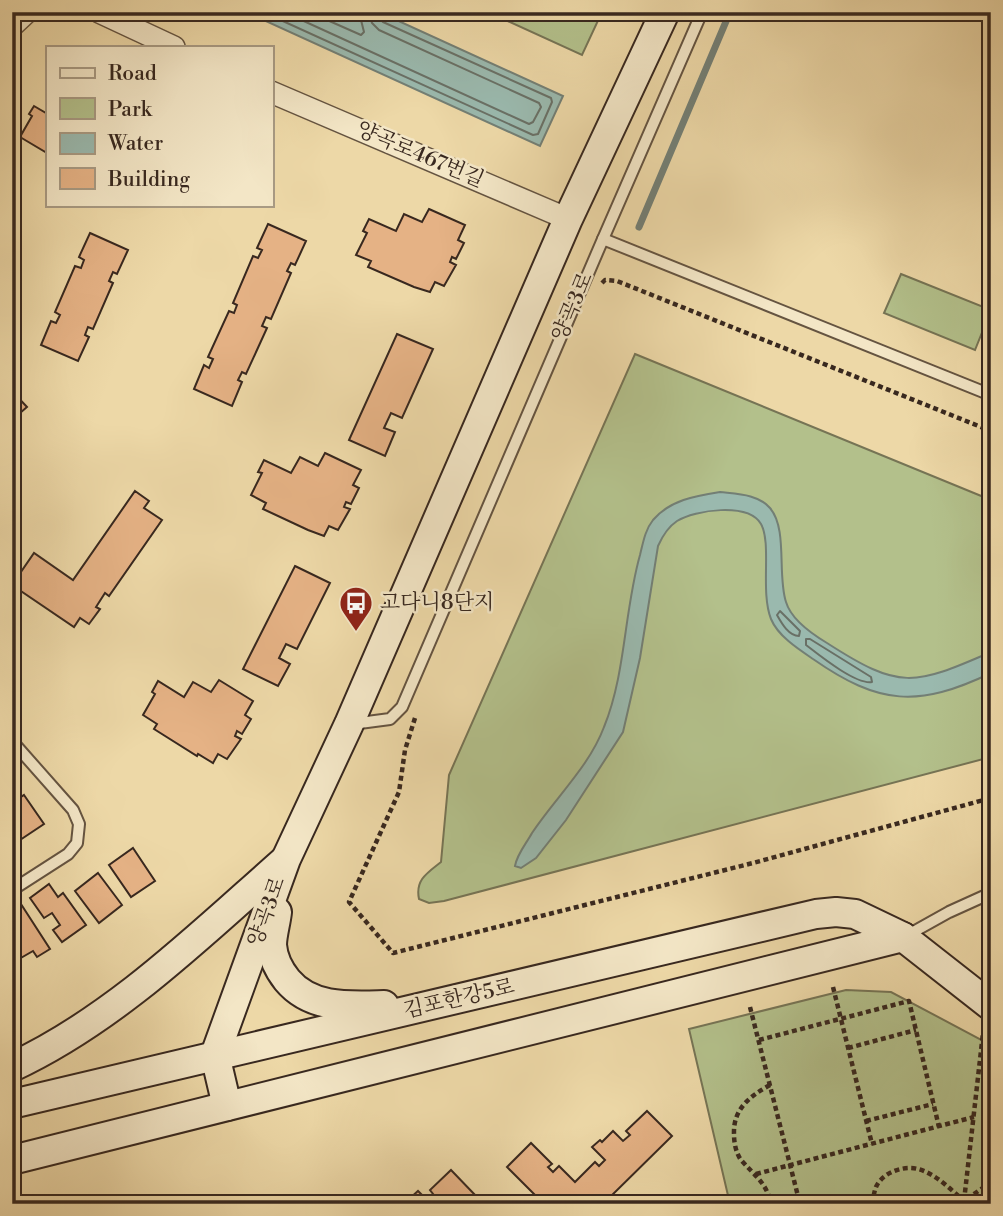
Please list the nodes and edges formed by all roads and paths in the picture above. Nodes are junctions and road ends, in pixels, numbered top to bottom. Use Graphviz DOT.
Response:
graph roads {
  1 [pos="27,12"];
  2 [pos="99,12"];
  3 [pos="665,12"];
  4 [pos="702,12"];
  5 [pos="12,26"];
  6 [pos="172,46"];
  7 [pos="273,93"];
  8 [pos="568,219"];
  9 [pos="603,239"];
  10 [pos="597,286"];
  11 [pos="991,395"];
  12 [pos="991,432"];
  13 [pos="419,706"];
  14 [pos="349,724"];
  15 [pos="12,741"];
  16 [pos="991,798"];
  17 [pos="286,859"];
  18 [pos="12,890"];
  19 [pos="991,894"];
  20 [pos="904,937"];
  21 [pos="832,987"];
  22 [pos="442,1003"];
  23 [pos="991,1006"];
  24 [pos="750,1007"];
  25 [pos="841,1019"];
  26 [pos="916,1030"];
  27 [pos="983,1033"];
  28 [pos="759,1040"];
  29 [pos="848,1048"];
  30 [pos="215,1055"];
  31 [pos="12,1067"];
  32 [pos="770,1084"];
  33 [pos="12,1104"];
  34 [pos="933,1104"];
  35 [pos="227,1106"];
  36 [pos="974,1117"];
  37 [pos="866,1121"];
  38 [pos="939,1127"];
  39 [pos="872,1144"];
  40 [pos="12,1160"];
  41 [pos="790,1166"];
  42 [pos="756,1174"];
  43 [pos="991,1182"];
  44 [pos="962,1202"];
  45 [pos="771,1204"];
  46 [pos="800,1204"];
  47 [pos="873,1204"];
  1 -- 5 [label="street"];
  2 -- 6 [label="street"];
  3 -- 8 [label="street, 양곡3로"];
  4 -- 9 [label="lane, 양곡3로"];
  7 -- 8 [label="street, 양곡로467번길"];
  8 -- 14 [label="street, 양곡3로"];
  9 -- 11 [label="lane"];
  9 -- 14 [label="lane, 양곡3로"];
  10 -- 12 [label="path"];
  13 -- 16 [label="path"];
  14 -- 17 [label="street, 양곡3로"];
  15 -- 18 [label="lane"];
  17 -- 22 [label="street"];
  17 -- 30 [label="street, 양곡3로"];
  17 -- 31 [label="street"];
  19 -- 20 [label="lane"];
  20 -- 22 [label="street, 김포한강5로"];
  20 -- 23 [label="street, 김포한강5로"];
  20 -- 35 [label="street"];
  21 -- 25 [label="path"];
  22 -- 30 [label="street, 김포한강5로"];
  24 -- 28 [label="path"];
  25 -- 26 [label="path"];
  25 -- 28 [label="path"];
  25 -- 29 [label="path"];
  26 -- 29 [label="path"];
  26 -- 34 [label="path"];
  27 -- 36 [label="path"];
  28 -- 32 [label="path"];
  29 -- 37 [label="path"];
  30 -- 33 [label="street, 김포한강5로"];
  30 -- 35 [label="street"];
  32 -- 41 [label="path"];
  32 -- 42 [label="path"];
  34 -- 37 [label="path"];
  34 -- 38 [label="path"];
  35 -- 40 [label="street"];
  36 -- 38 [label="path"];
  36 -- 44 [label="path"];
  37 -- 39 [label="path"];
  38 -- 39 [label="path"];
  39 -- 41 [label="path"];
  41 -- 42 [label="path"];
  41 -- 46 [label="path"];
  42 -- 45 [label="path"];
  43 -- 44 [label="path"];
  44 -- 47 [label="path"];
}
